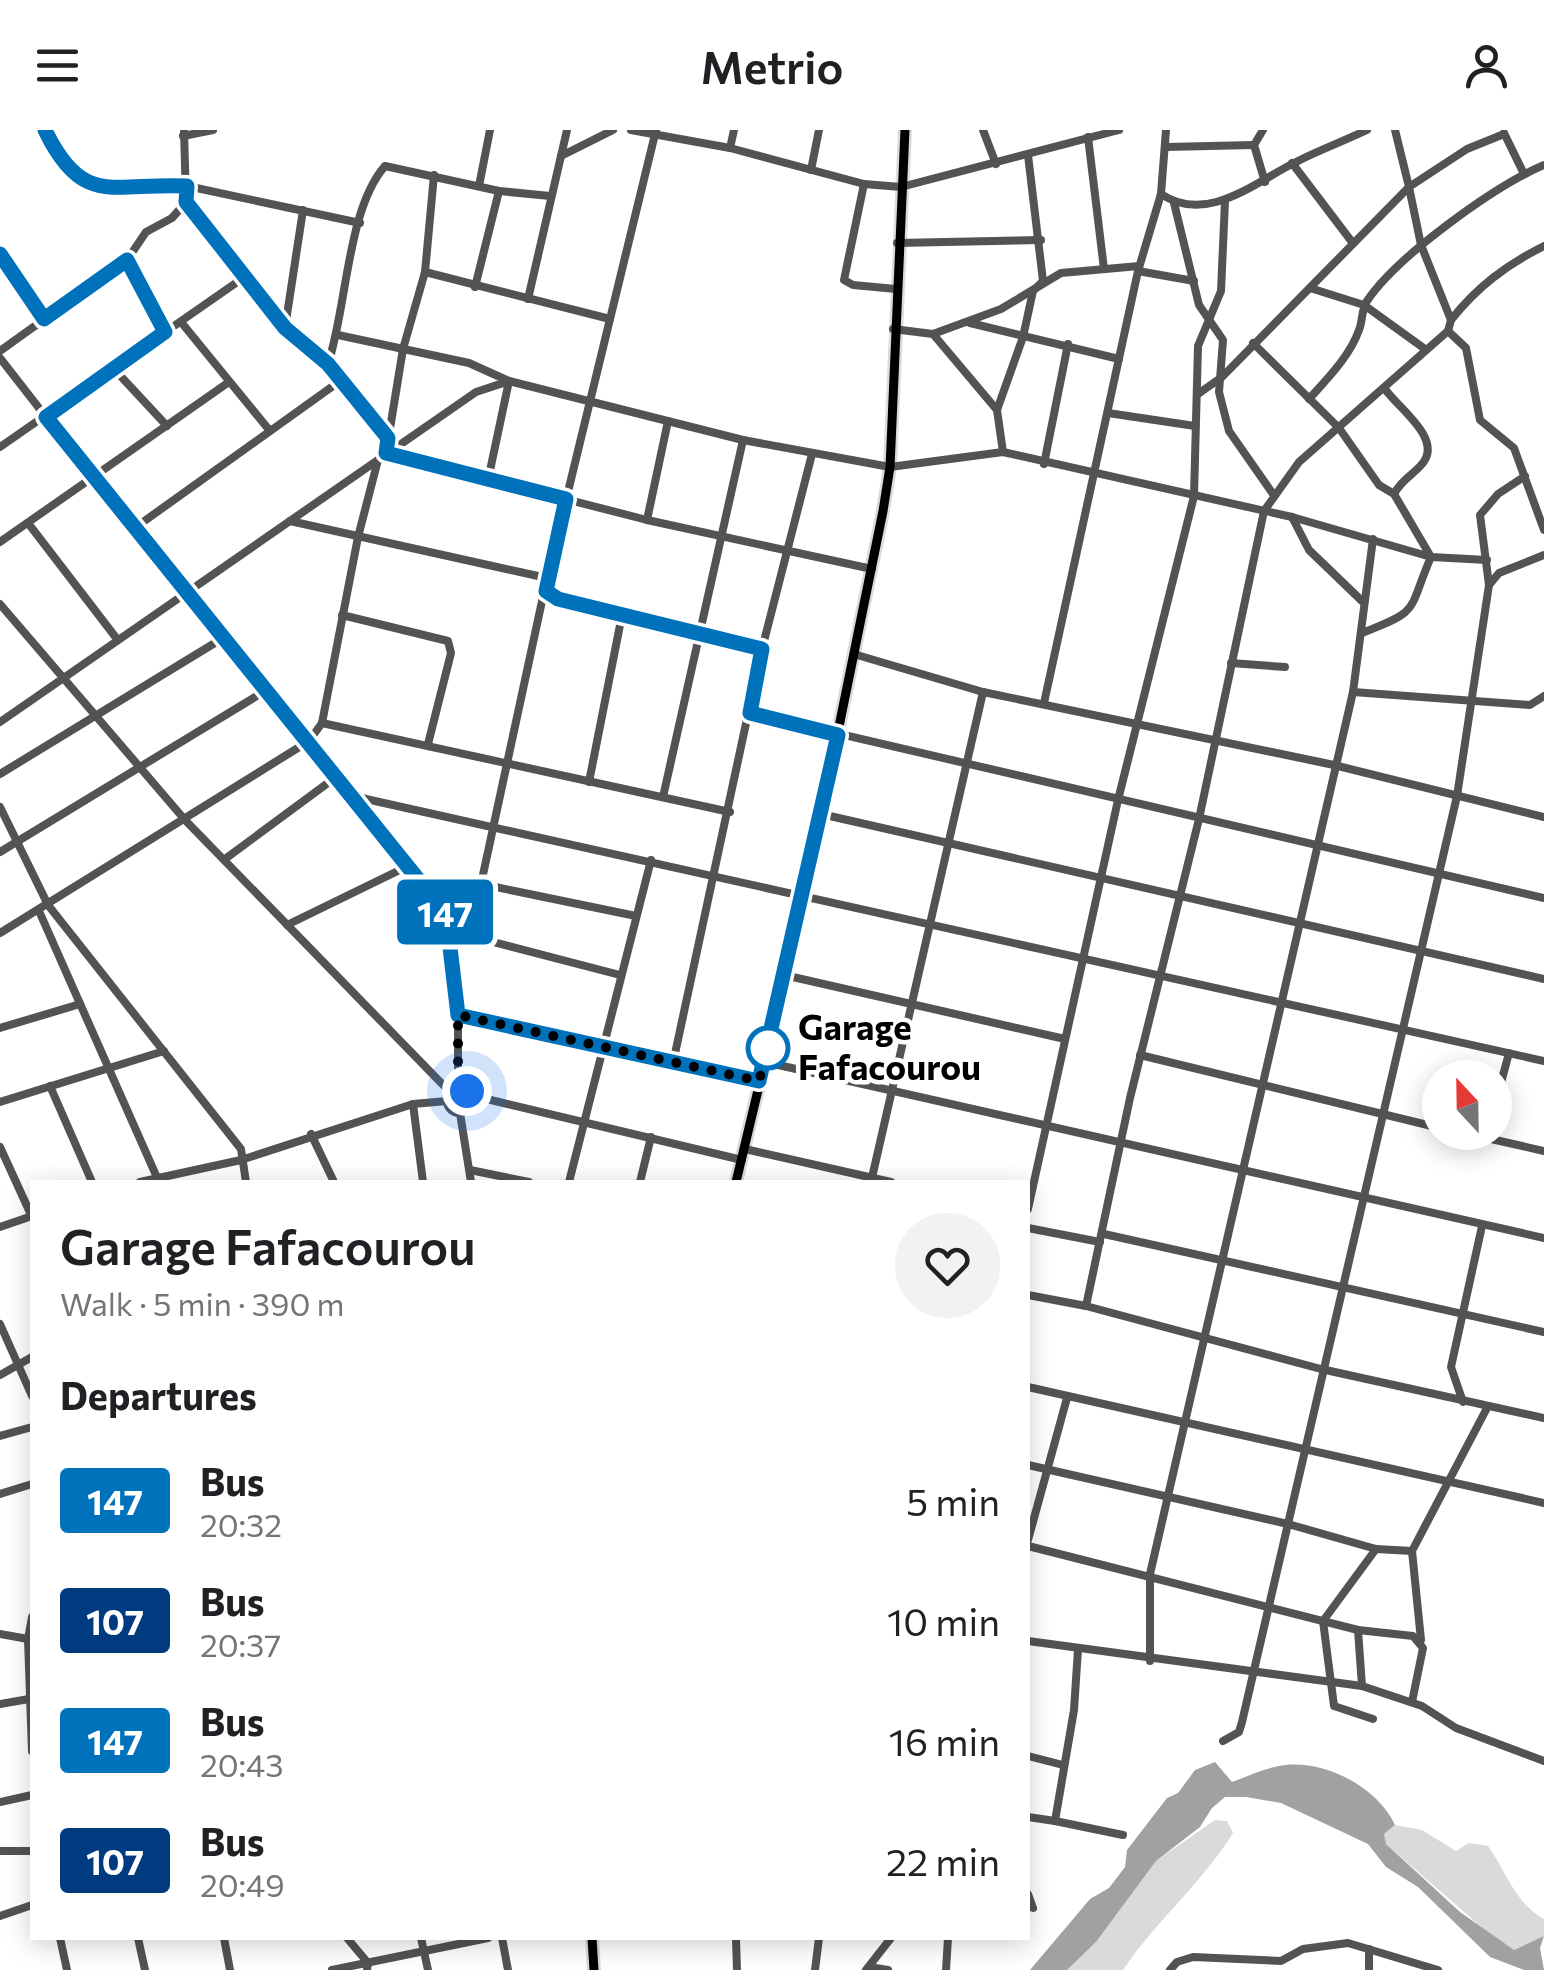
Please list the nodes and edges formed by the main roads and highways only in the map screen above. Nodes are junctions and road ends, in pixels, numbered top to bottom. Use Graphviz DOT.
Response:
graph roads {
  1 [pos="905,130"];
  2 [pos="737,1180"];
  3 [pos="592,1940"];
  4 [pos="594,1970"];
  1 -- 2 [label="main road"];
  3 -- 4 [label="main road"];
}
